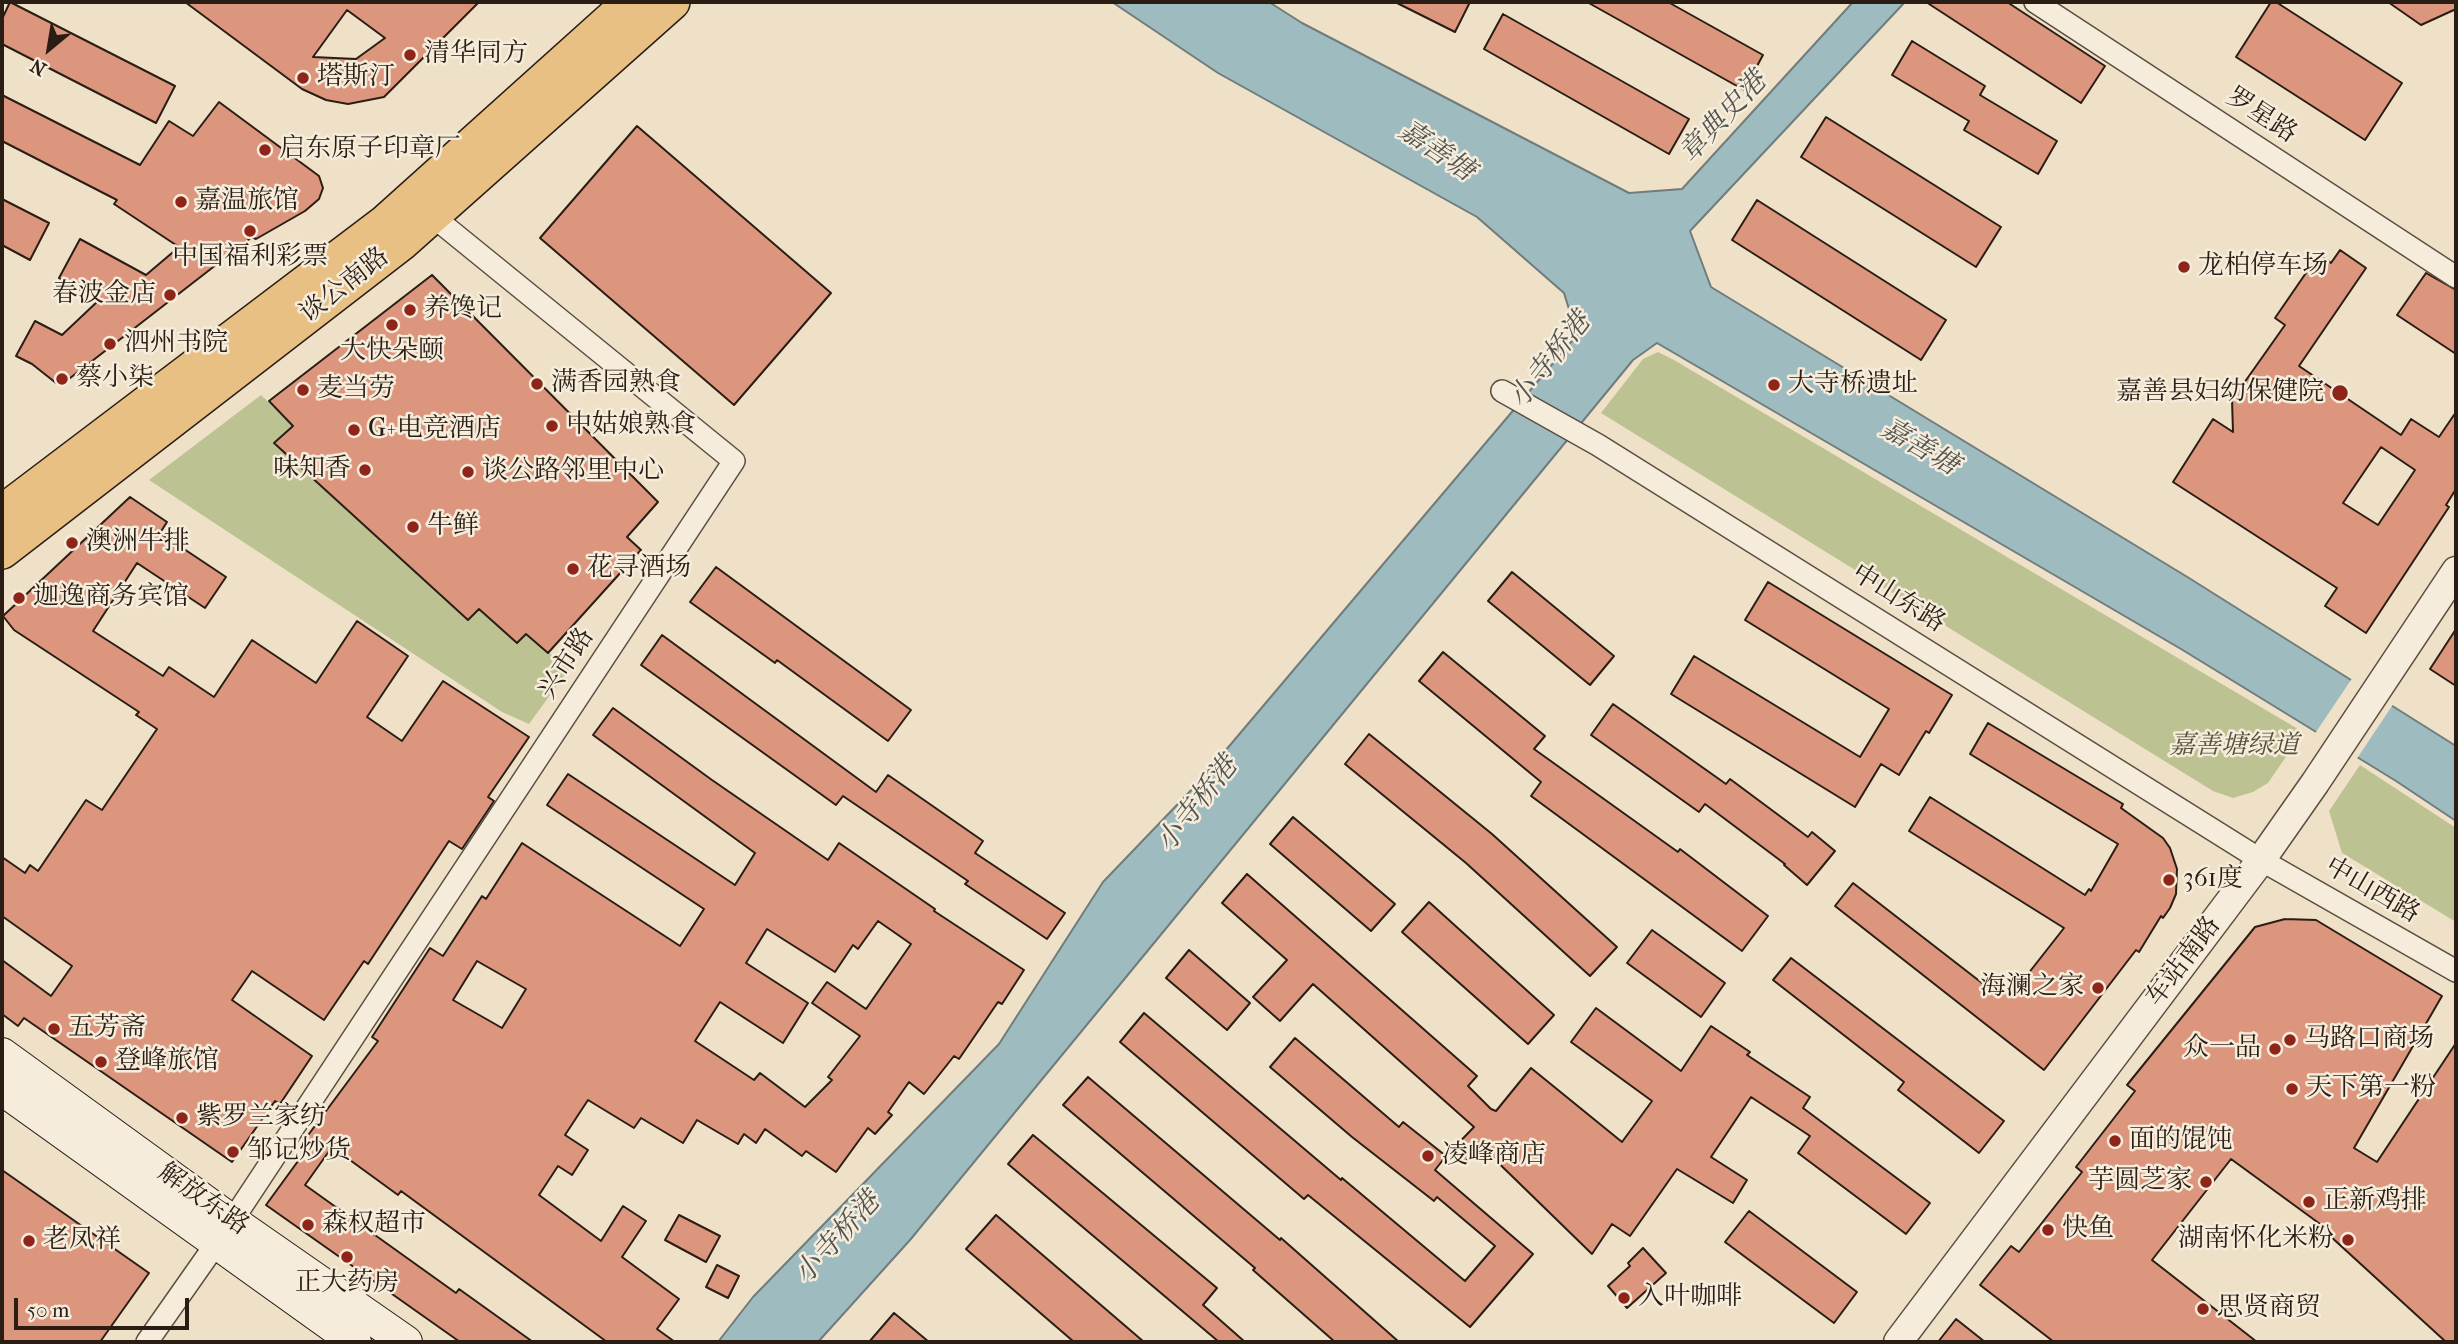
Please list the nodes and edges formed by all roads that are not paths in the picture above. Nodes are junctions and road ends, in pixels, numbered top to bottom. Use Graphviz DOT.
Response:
graph roads {
  1 [pos="631,2"];
  2 [pos="672,2"];
  3 [pos="2035,2"];
  4 [pos="422,207"];
  5 [pos="2456,277"];
  6 [pos="1502,391"];
  7 [pos="2,513"];
  8 [pos="2,551"];
  9 [pos="2456,571"];
  10 [pos="2261,860"];
  11 [pos="2456,971"];
  12 [pos="2,1054"];
  13 [pos="2,1088"];
  14 [pos="225,1233"];
  15 [pos="146,1342"];
  16 [pos="355,1342"];
  17 [pos="406,1342"];
  18 [pos="1898,1342"];
  1 -- 4 [label="main road, 谈公南路"];
  2 -- 4 [label="main road, 谈公南路"];
  3 -- 5 [label="street, 罗星路"];
  4 -- 7 [label="main road, 谈公南路"];
  4 -- 8 [label="main road, 谈公南路"];
  4 -- 14 [label="street, 兴市路"];
  6 -- 10 [label="street, 中山东路"];
  9 -- 10 [label="street, 车站南路"];
  10 -- 11 [label="street, 中山西路"];
  10 -- 18 [label="street, 车站南路"];
  12 -- 14 [label="main road, 解放东路"];
  13 -- 14 [label="main road, 解放东路"];
  14 -- 15 [label="street"];
  14 -- 16 [label="main road, 解放东路"];
  14 -- 17 [label="main road, 解放东路"];
}
